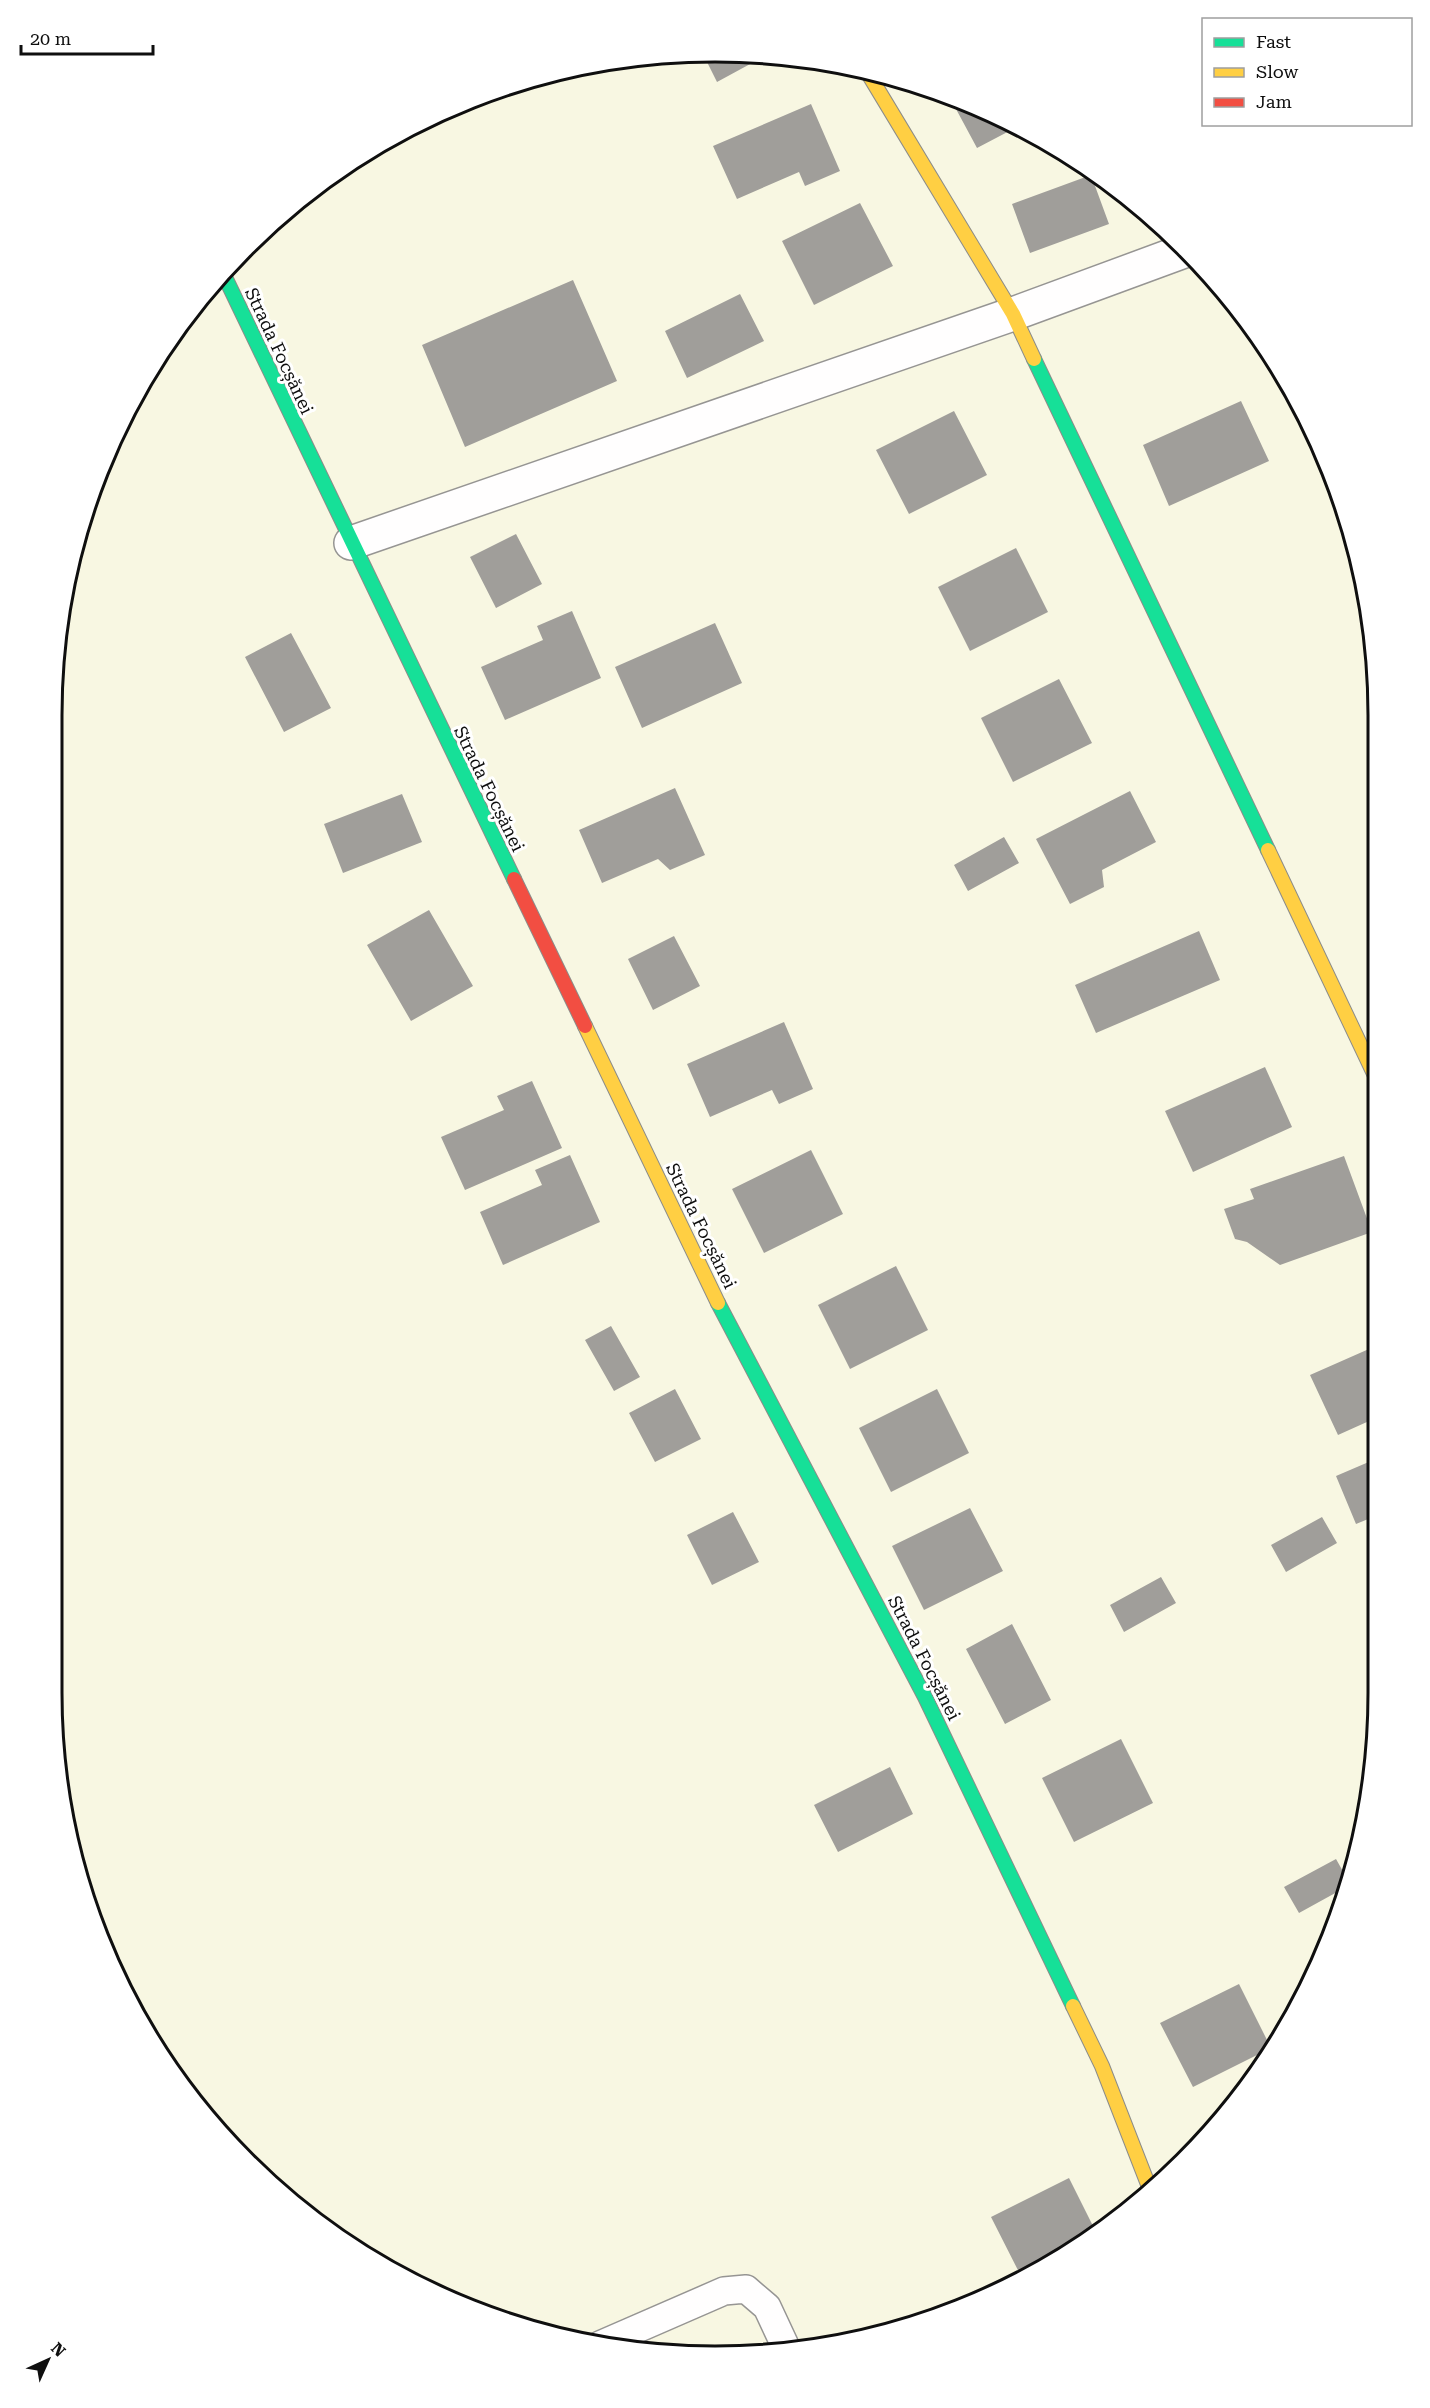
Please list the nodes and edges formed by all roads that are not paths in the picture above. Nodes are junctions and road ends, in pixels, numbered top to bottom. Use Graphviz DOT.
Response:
graph roads {
  1 [pos="873,81"];
  2 [pos="1177,253"];
  3 [pos="227,281"];
  4 [pos="1013,314"];
  5 [pos="351,543"];
  6 [pos="1368,1061"];
  7 [pos="1147,2183"];
  8 [pos="615,2338"];
  9 [pos="784,2343"];
  1 -- 4 [label="street"];
  2 -- 4 [label="street"];
  3 -- 5 [label="street, Strada Focșănei"];
  4 -- 5 [label="street"];
  4 -- 6 [label="street"];
  5 -- 7 [label="street, Strada Focșănei"];
  8 -- 9 [label="lane"];
}
